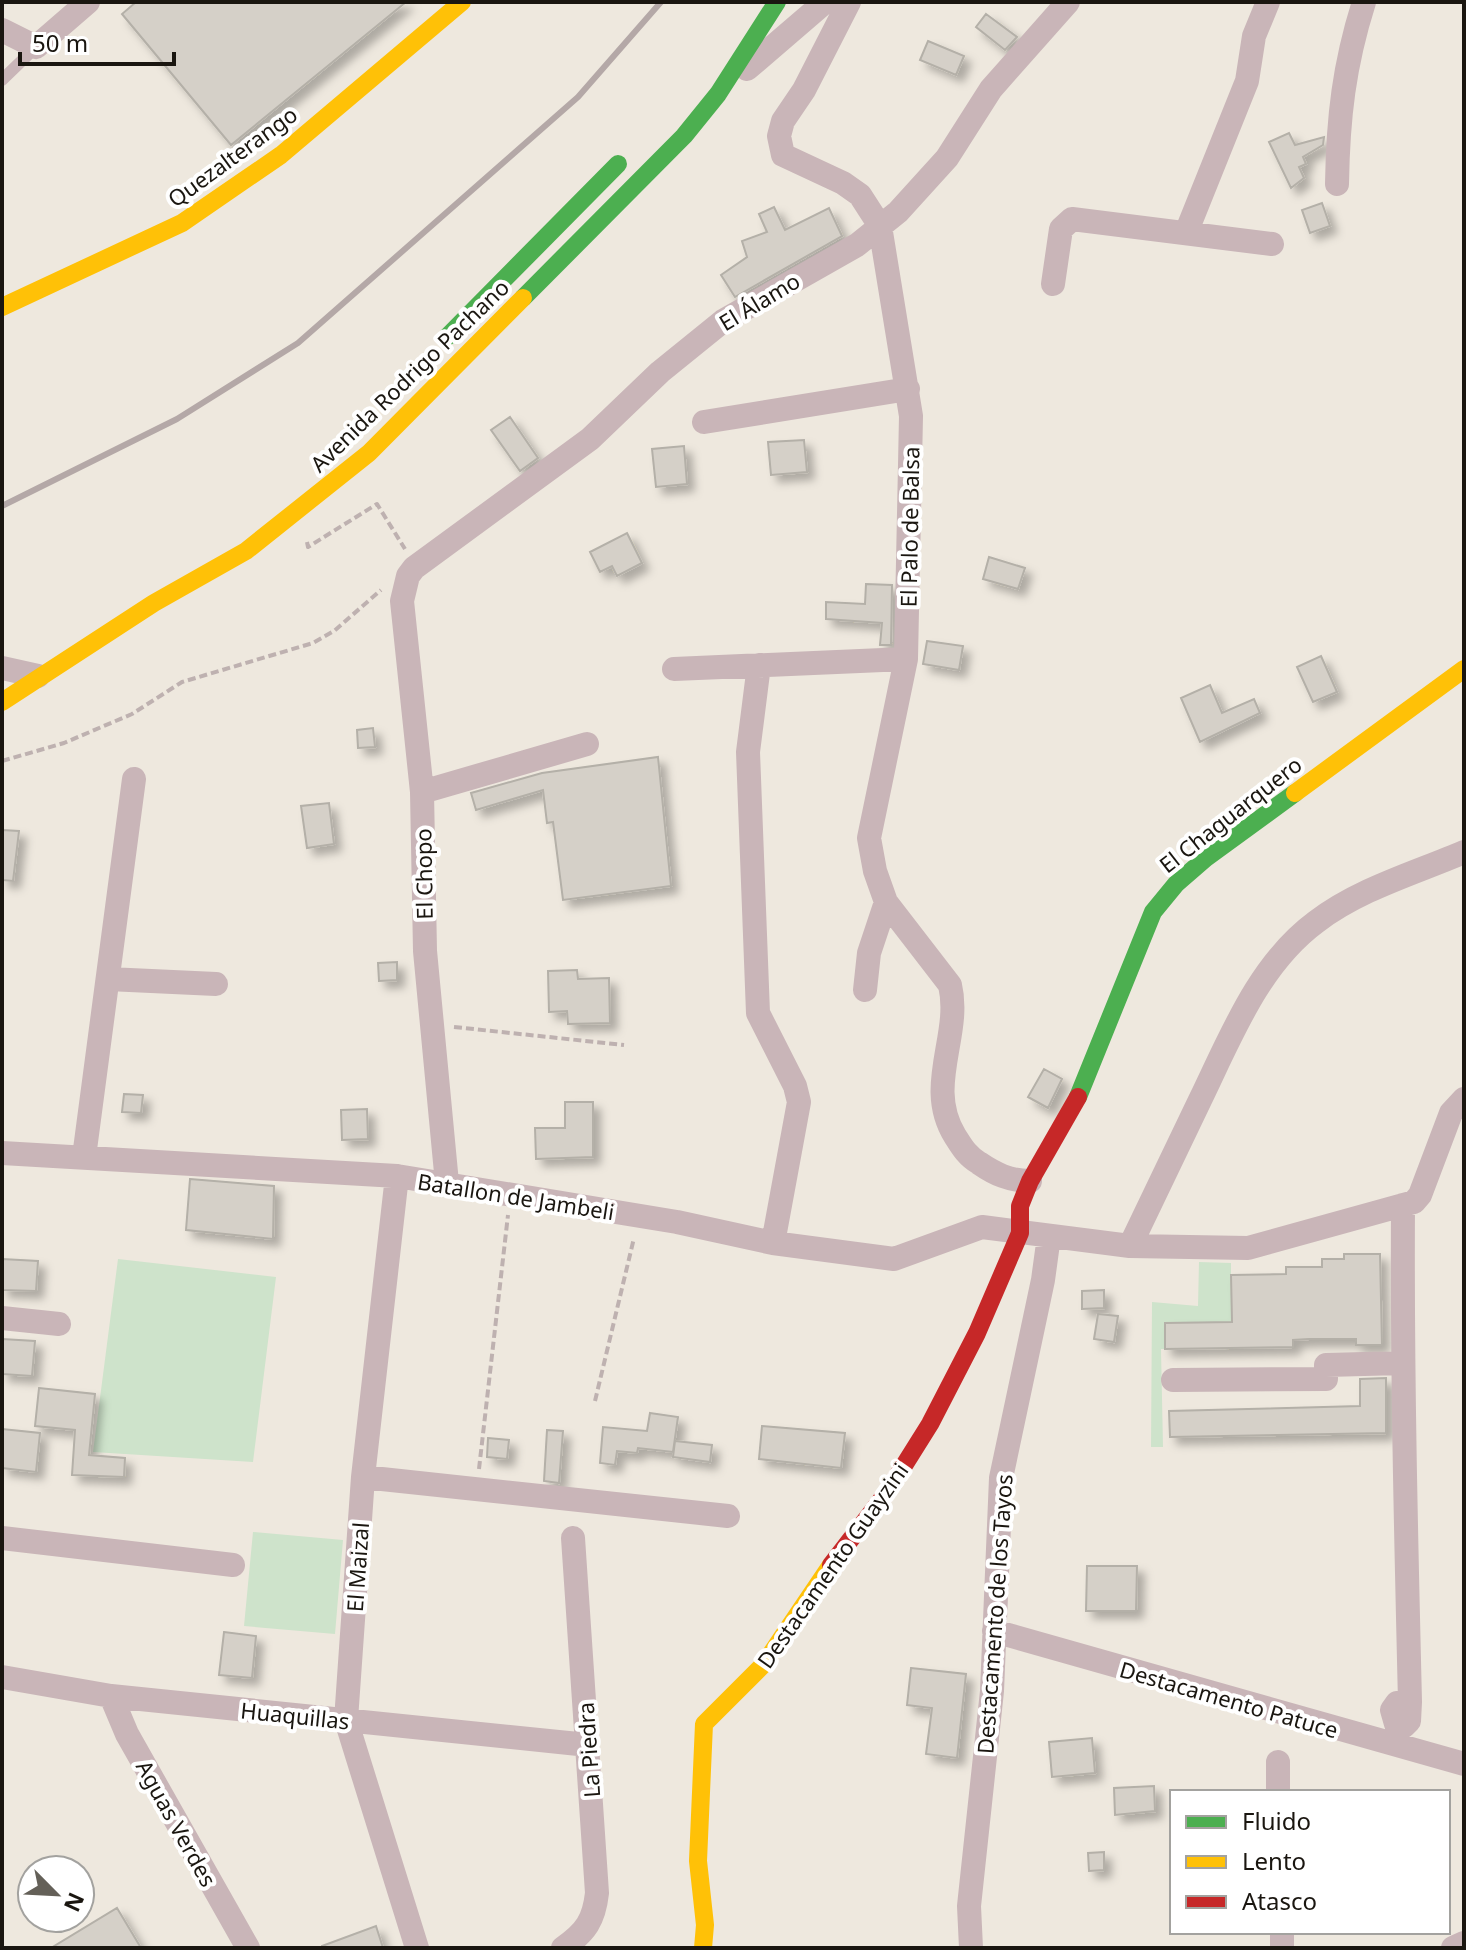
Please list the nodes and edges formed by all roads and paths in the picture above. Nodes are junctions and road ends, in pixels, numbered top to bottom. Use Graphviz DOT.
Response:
graph roads {
  1 [pos="88,2"];
  2 [pos="462,2"];
  3 [pos="754,2"];
  4 [pos="777,2"];
  5 [pos="825,2"];
  6 [pos="849,2"];
  7 [pos="1068,2"];
  8 [pos="1268,2"];
  9 [pos="1364,2"];
  10 [pos="2,30"];
  11 [pos="733,36"];
  12 [pos="36,47"];
  13 [pos="2,80"];
  14 [pos="718,94"];
  15 [pos="633,150"];
  16 [pos="1337,184"];
  17 [pos="880,226"];
  18 [pos="1186,233"];
  19 [pos="1272,244"];
  20 [pos="1053,284"];
  21 [pos="2,307"];
  22 [pos="429,355"];
  23 [pos="908,389"];
  24 [pos="704,422"];
  25 [pos="334,456"];
  26 [pos="301,508"];
  27 [pos="414,568"];
  28 [pos="90,622"];
  29 [pos="906,659"];
  30 [pos="38,664"];
  31 [pos="759,665"];
  32 [pos="674,669"];
  33 [pos="1464,669"];
  34 [pos="5,671"];
  35 [pos="2,702"];
  36 [pos="587,744"];
  37 [pos="2,761"];
  38 [pos="134,779"];
  39 [pos="422,792"];
  40 [pos="1464,852"];
  41 [pos="886,902"];
  42 [pos="108,979"];
  43 [pos="216,984"];
  44 [pos="865,990"];
  45 [pos="432,1025"];
  46 [pos="624,1045"];
  47 [pos="1464,1099"];
  48 [pos="2,1153"];
  49 [pos="84,1157"];
  50 [pos="397,1176"];
  51 [pos="1030,1181"];
  52 [pos="447,1183"];
  53 [pos="510,1197"];
  54 [pos="1403,1205"];
  55 [pos="639,1216"];
  56 [pos="1020,1233"];
  57 [pos="1049,1236"];
  58 [pos="773,1243"];
  59 [pos="1130,1246"];
  60 [pos="2,1318"];
  61 [pos="59,1324"];
  62 [pos="1402,1363"];
  63 [pos="1173,1380"];
  64 [pos="595,1401"];
  65 [pos="363,1477"];
  66 [pos="477,1488"];
  67 [pos="728,1516"];
  68 [pos="2,1538"];
  69 [pos="573,1538"];
  70 [pos="233,1565"];
  71 [pos="994,1631"];
  72 [pos="2,1677"];
  73 [pos="111,1696"];
  74 [pos="1410,1702"];
  75 [pos="346,1720"];
  76 [pos="588,1745"];
  77 [pos="1278,1762"];
  78 [pos="1464,1764"];
  79 [pos="1278,1790"];
  80 [pos="1464,1943"];
  81 [pos="248,1948"];
  82 [pos="417,1948"];
  83 [pos="563,1948"];
  84 [pos="703,1948"];
  85 [pos="971,1948"];
  86 [pos="1453,1948"];
  1 -- 12 [label="street"];
  2 -- 21 [label="street, Quezalterango"];
  3 -- 11 [label="street"];
  4 -- 14 [label="street, Avenida Rodrigo Pachano"];
  5 -- 14 [label="street"];
  6 -- 17 [label="street, El Palo de Balsa"];
  7 -- 17 [label="street, El Álamo"];
  8 -- 18 [label="street"];
  9 -- 16 [label="street"];
  10 -- 12 [label="street"];
  12 -- 13 [label="lane"];
  14 -- 26 [label="street, Avenida Rodrigo Pachano"];
  15 -- 22 [label="street, Avenida Rodrigo Pachano"];
  17 -- 23 [label="street, El Palo de Balsa"];
  17 -- 27 [label="street, El Álamo"];
  18 -- 19 [label="street"];
  18 -- 20 [label="street"];
  23 -- 24 [label="street"];
  23 -- 29 [label="street, El Palo de Balsa"];
  25 -- 28 [label="street, Avenida Rodrigo Pachano"];
  26 -- 27 [label="path"];
  26 -- 30 [label="street, Avenida Rodrigo Pachano"];
  27 -- 37 [label="path"];
  27 -- 39 [label="street, El Chopo"];
  29 -- 31 [label="street"];
  29 -- 41 [label="street, El Palo de Balsa"];
  30 -- 34 [label="street"];
  30 -- 35 [label="street, Avenida Rodrigo Pachano"];
  31 -- 32 [label="street"];
  31 -- 58 [label="street"];
  33 -- 51 [label="street, El Chaguarquero"];
  36 -- 39 [label="street"];
  38 -- 42 [label="street"];
  39 -- 45 [label="street, El Chopo"];
  40 -- 59 [label="street"];
  41 -- 44 [label="street"];
  41 -- 51 [label="street, El Palo de Balsa"];
  42 -- 43 [label="street"];
  42 -- 49 [label="street"];
  45 -- 46 [label="path"];
  45 -- 52 [label="street, El Chopo"];
  47 -- 54 [label="street"];
  48 -- 49 [label="street, Batallon de Jambeli"];
  49 -- 50 [label="street, Batallon de Jambeli"];
  50 -- 52 [label="street, Batallon de Jambeli"];
  50 -- 65 [label="street, El Maizal"];
  51 -- 56 [label="street, El Chaguarquero"];
  52 -- 53 [label="street, Batallon de Jambeli"];
  53 -- 55 [label="street, Batallon de Jambeli"];
  53 -- 66 [label="path"];
  54 -- 59 [label="street, Batallon de Jambeli"];
  54 -- 62 [label="street"];
  55 -- 58 [label="street, Batallon de Jambeli"];
  55 -- 64 [label="path"];
  56 -- 57 [label="street, Batallon de Jambeli"];
  56 -- 58 [label="street, Batallon de Jambeli"];
  56 -- 84 [label="street, Destacamento Guayzini"];
  57 -- 59 [label="street, Batallon de Jambeli"];
  57 -- 71 [label="street, Destacamento de los Tayos"];
  60 -- 61 [label="street"];
  62 -- 63 [label="street"];
  62 -- 74 [label="street"];
  65 -- 66 [label="street"];
  65 -- 75 [label="street, El Maizal"];
  66 -- 67 [label="street"];
  68 -- 70 [label="street"];
  69 -- 76 [label="street, La Piedra"];
  71 -- 78 [label="street, Destacamento Patuce"];
  71 -- 85 [label="street, Destacamento de los Tayos"];
  72 -- 73 [label="street, Huaquillas"];
  73 -- 75 [label="street, Huaquillas"];
  73 -- 81 [label="street, Aguas Verdes"];
  75 -- 76 [label="street, Huaquillas"];
  75 -- 82 [label="street, El Maizal"];
  76 -- 83 [label="street, La Piedra"];
  77 -- 79 [label="street"];
  80 -- 86 [label="street"];
}
